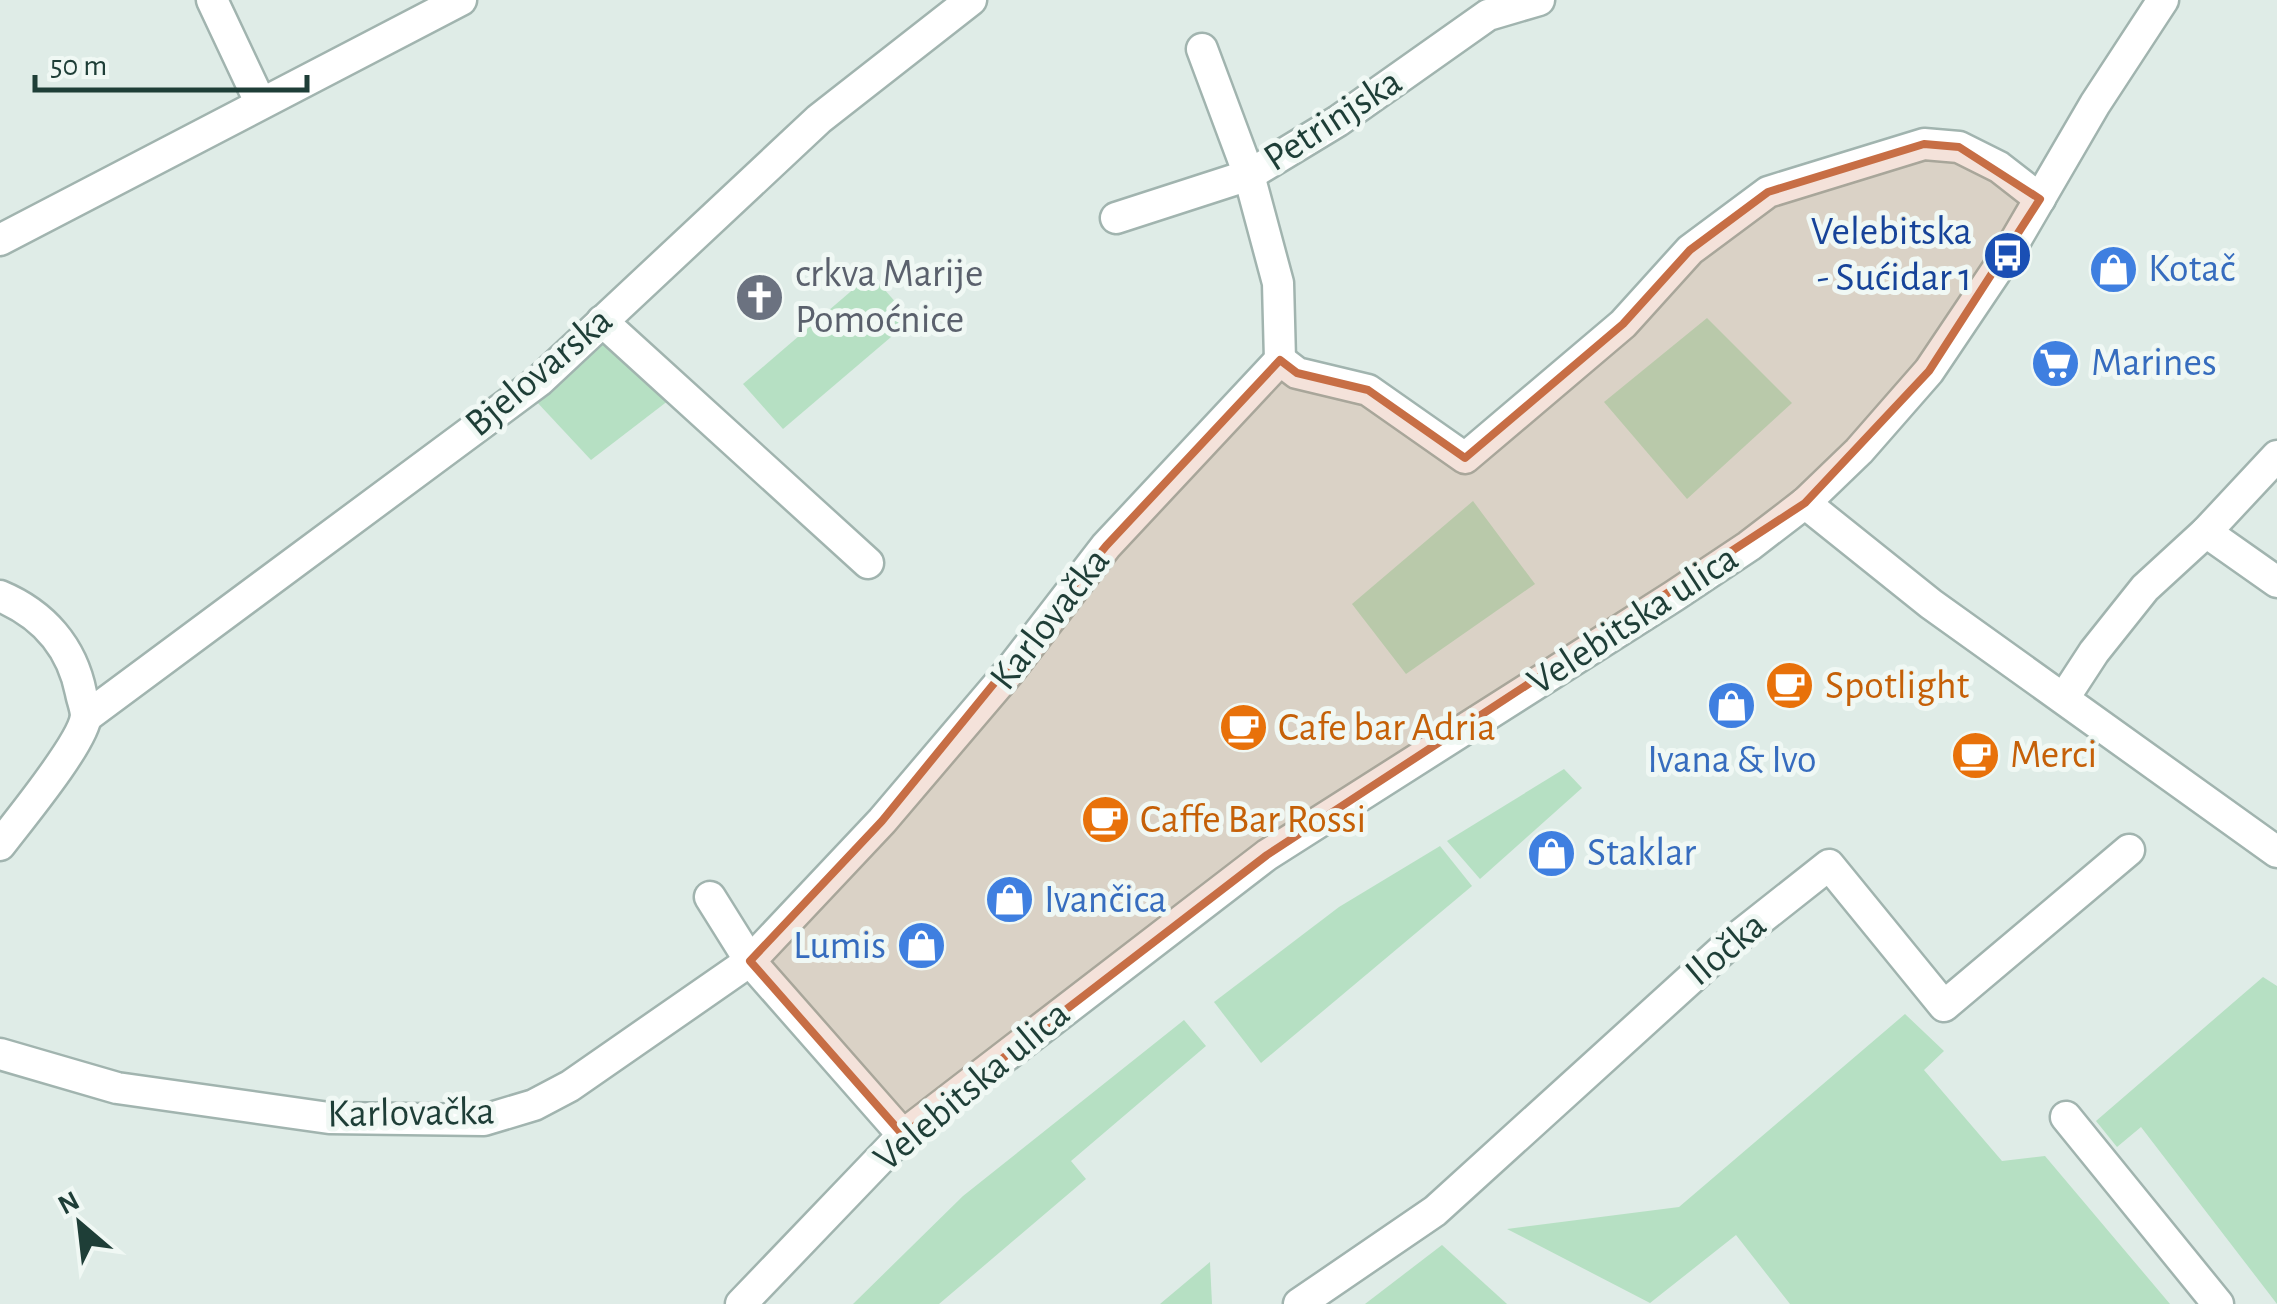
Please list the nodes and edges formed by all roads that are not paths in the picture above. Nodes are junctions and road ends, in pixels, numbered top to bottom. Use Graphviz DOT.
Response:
graph roads {
  1 [pos="212,0"];
  2 [pos="461,0"];
  3 [pos="971,0"];
  4 [pos="1539,0"];
  5 [pos="2162,0"];
  6 [pos="1202,48"];
  7 [pos="260,102"];
  8 [pos="1249,175"];
  9 [pos="2040,198"];
  10 [pos="1116,218"];
  11 [pos="0,240"];
  12 [pos="602,321"];
  13 [pos="1280,360"];
  14 [pos="2277,456"];
  15 [pos="1805,503"];
  16 [pos="2206,532"];
  17 [pos="868,562"];
  18 [pos="2277,582"];
  19 [pos="0,596"];
  20 [pos="2064,698"];
  21 [pos="86,716"];
  22 [pos="0,845"];
  23 [pos="2129,850"];
  24 [pos="2277,852"];
  25 [pos="710,897"];
  26 [pos="750,961"];
  27 [pos="0,1054"];
  28 [pos="2066,1116"];
  29 [pos="903,1135"];
  30 [pos="742,1304"];
  31 [pos="1299,1304"];
  32 [pos="2218,1304"];
  1 -- 7 [label="street"];
  2 -- 7 [label="street"];
  3 -- 12 [label="street, Bjelovarska"];
  4 -- 8 [label="street, Petrinjska"];
  5 -- 9 [label="street, Velebitska ulica"];
  6 -- 8 [label="street"];
  7 -- 11 [label="street"];
  8 -- 10 [label="street, Petrinjska"];
  8 -- 13 [label="street"];
  9 -- 13 [label="street"];
  9 -- 15 [label="street, Velebitska ulica"];
  12 -- 17 [label="street"];
  12 -- 21 [label="street, Bjelovarska"];
  13 -- 26 [label="street, Karlovačka"];
  14 -- 16 [label="street"];
  15 -- 20 [label="street"];
  15 -- 29 [label="street, Velebitska ulica"];
  16 -- 18 [label="street"];
  16 -- 20 [label="street"];
  19 -- 21 [label="street"];
  20 -- 24 [label="street"];
  21 -- 22 [label="street"];
  23 -- 31 [label="street, Iločka"];
  25 -- 26 [label="street"];
  26 -- 27 [label="street, Karlovačka"];
  26 -- 29 [label="street"];
  28 -- 32 [label="street"];
  29 -- 30 [label="street, Velebitska ulica"];
}
